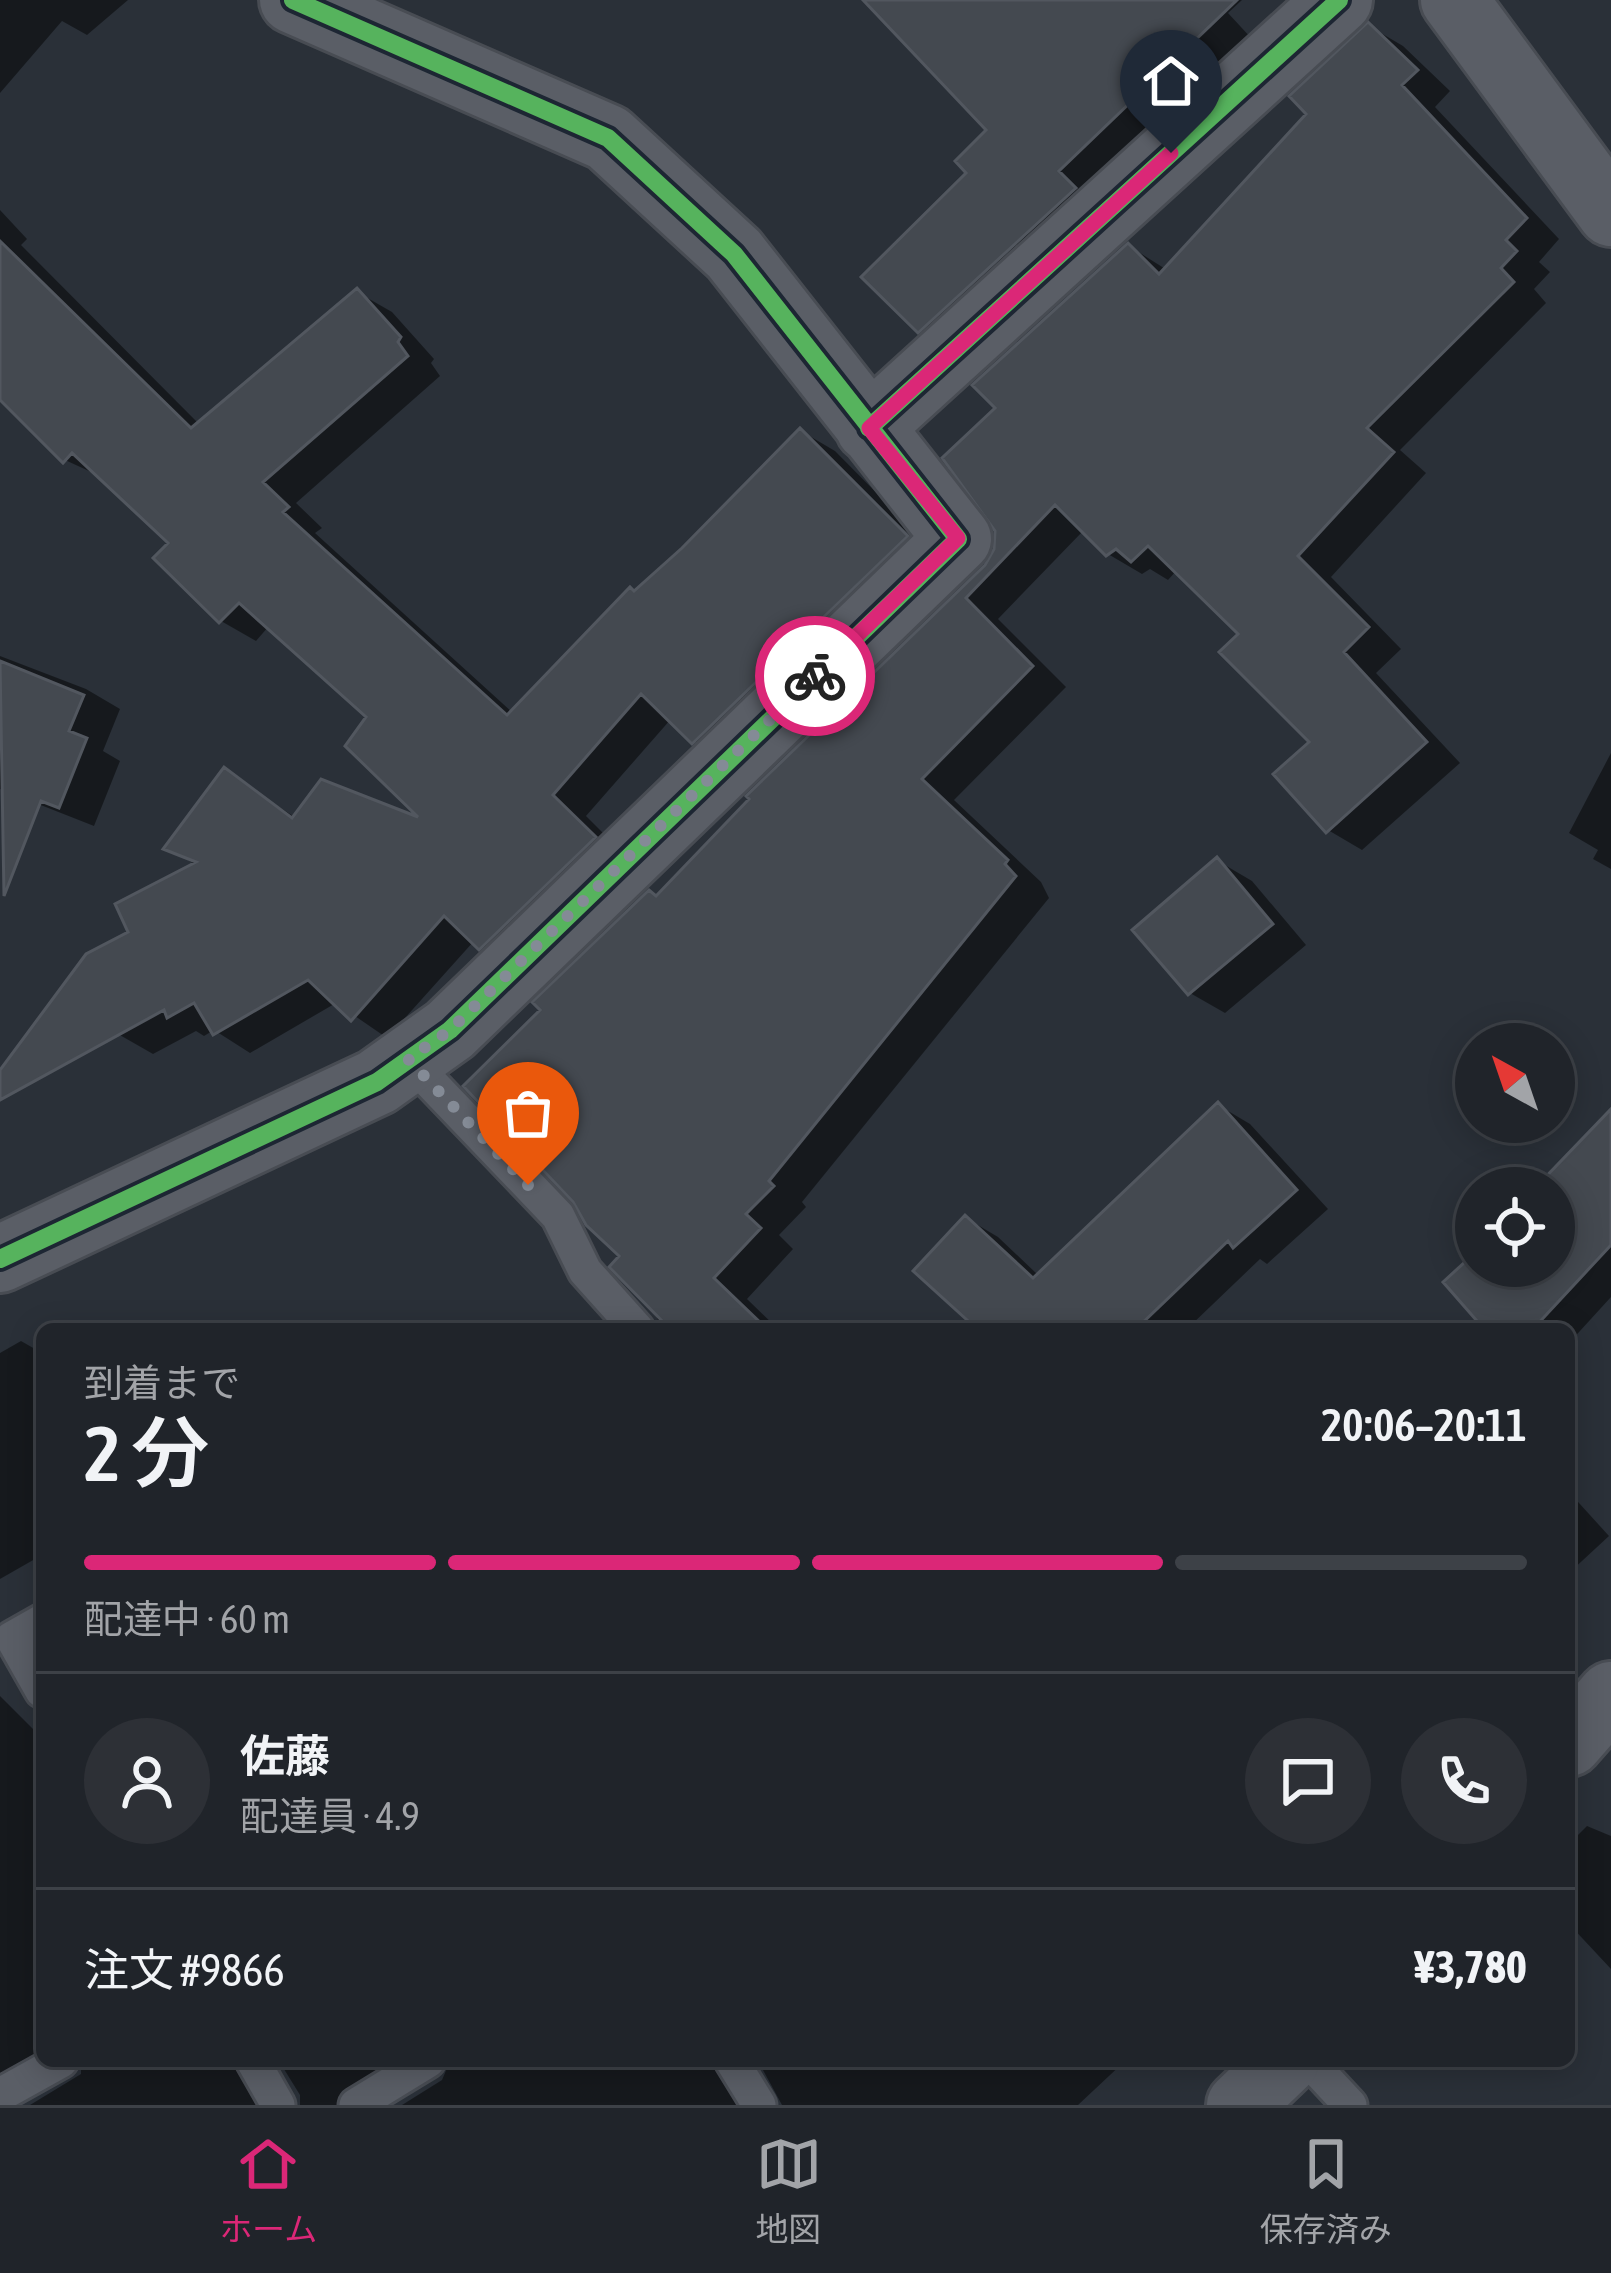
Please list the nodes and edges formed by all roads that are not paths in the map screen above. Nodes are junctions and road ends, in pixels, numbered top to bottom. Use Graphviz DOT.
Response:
graph roads {
  1 [pos="293,0"];
  2 [pos="1339,0"];
  3 [pos="1454,0"];
  4 [pos="1611,212"];
  5 [pos="869,428"];
  6 [pos="408,1059"];
  7 [pos="0,1259"];
  8 [pos="633,1323"];
  9 [pos="36,1624"];
  10 [pos="36,1680"];
  11 [pos="1611,1695"];
  12 [pos="1575,1735"];
  13 [pos="50,2067"];
  14 [pos="256,2067"];
  15 [pos="418,2067"];
  16 [pos="737,2067"];
  17 [pos="1280,2067"];
  18 [pos="1315,2067"];
  19 [pos="0,2095"];
  20 [pos="278,2105"];
  21 [pos="356,2105"];
  22 [pos="759,2105"];
  23 [pos="1240,2105"];
  24 [pos="1350,2105"];
  1 -- 5 [label="street"];
  2 -- 5 [label="street"];
  3 -- 4 [label="street"];
  5 -- 6 [label="street"];
  6 -- 7 [label="street"];
  6 -- 8 [label="lane"];
  9 -- 10 [label="lane"];
  11 -- 12 [label="street"];
  13 -- 19 [label="lane"];
  14 -- 20 [label="lane"];
  15 -- 21 [label="lane"];
  16 -- 22 [label="lane"];
  17 -- 23 [label="street"];
  18 -- 24 [label="lane"];
}
